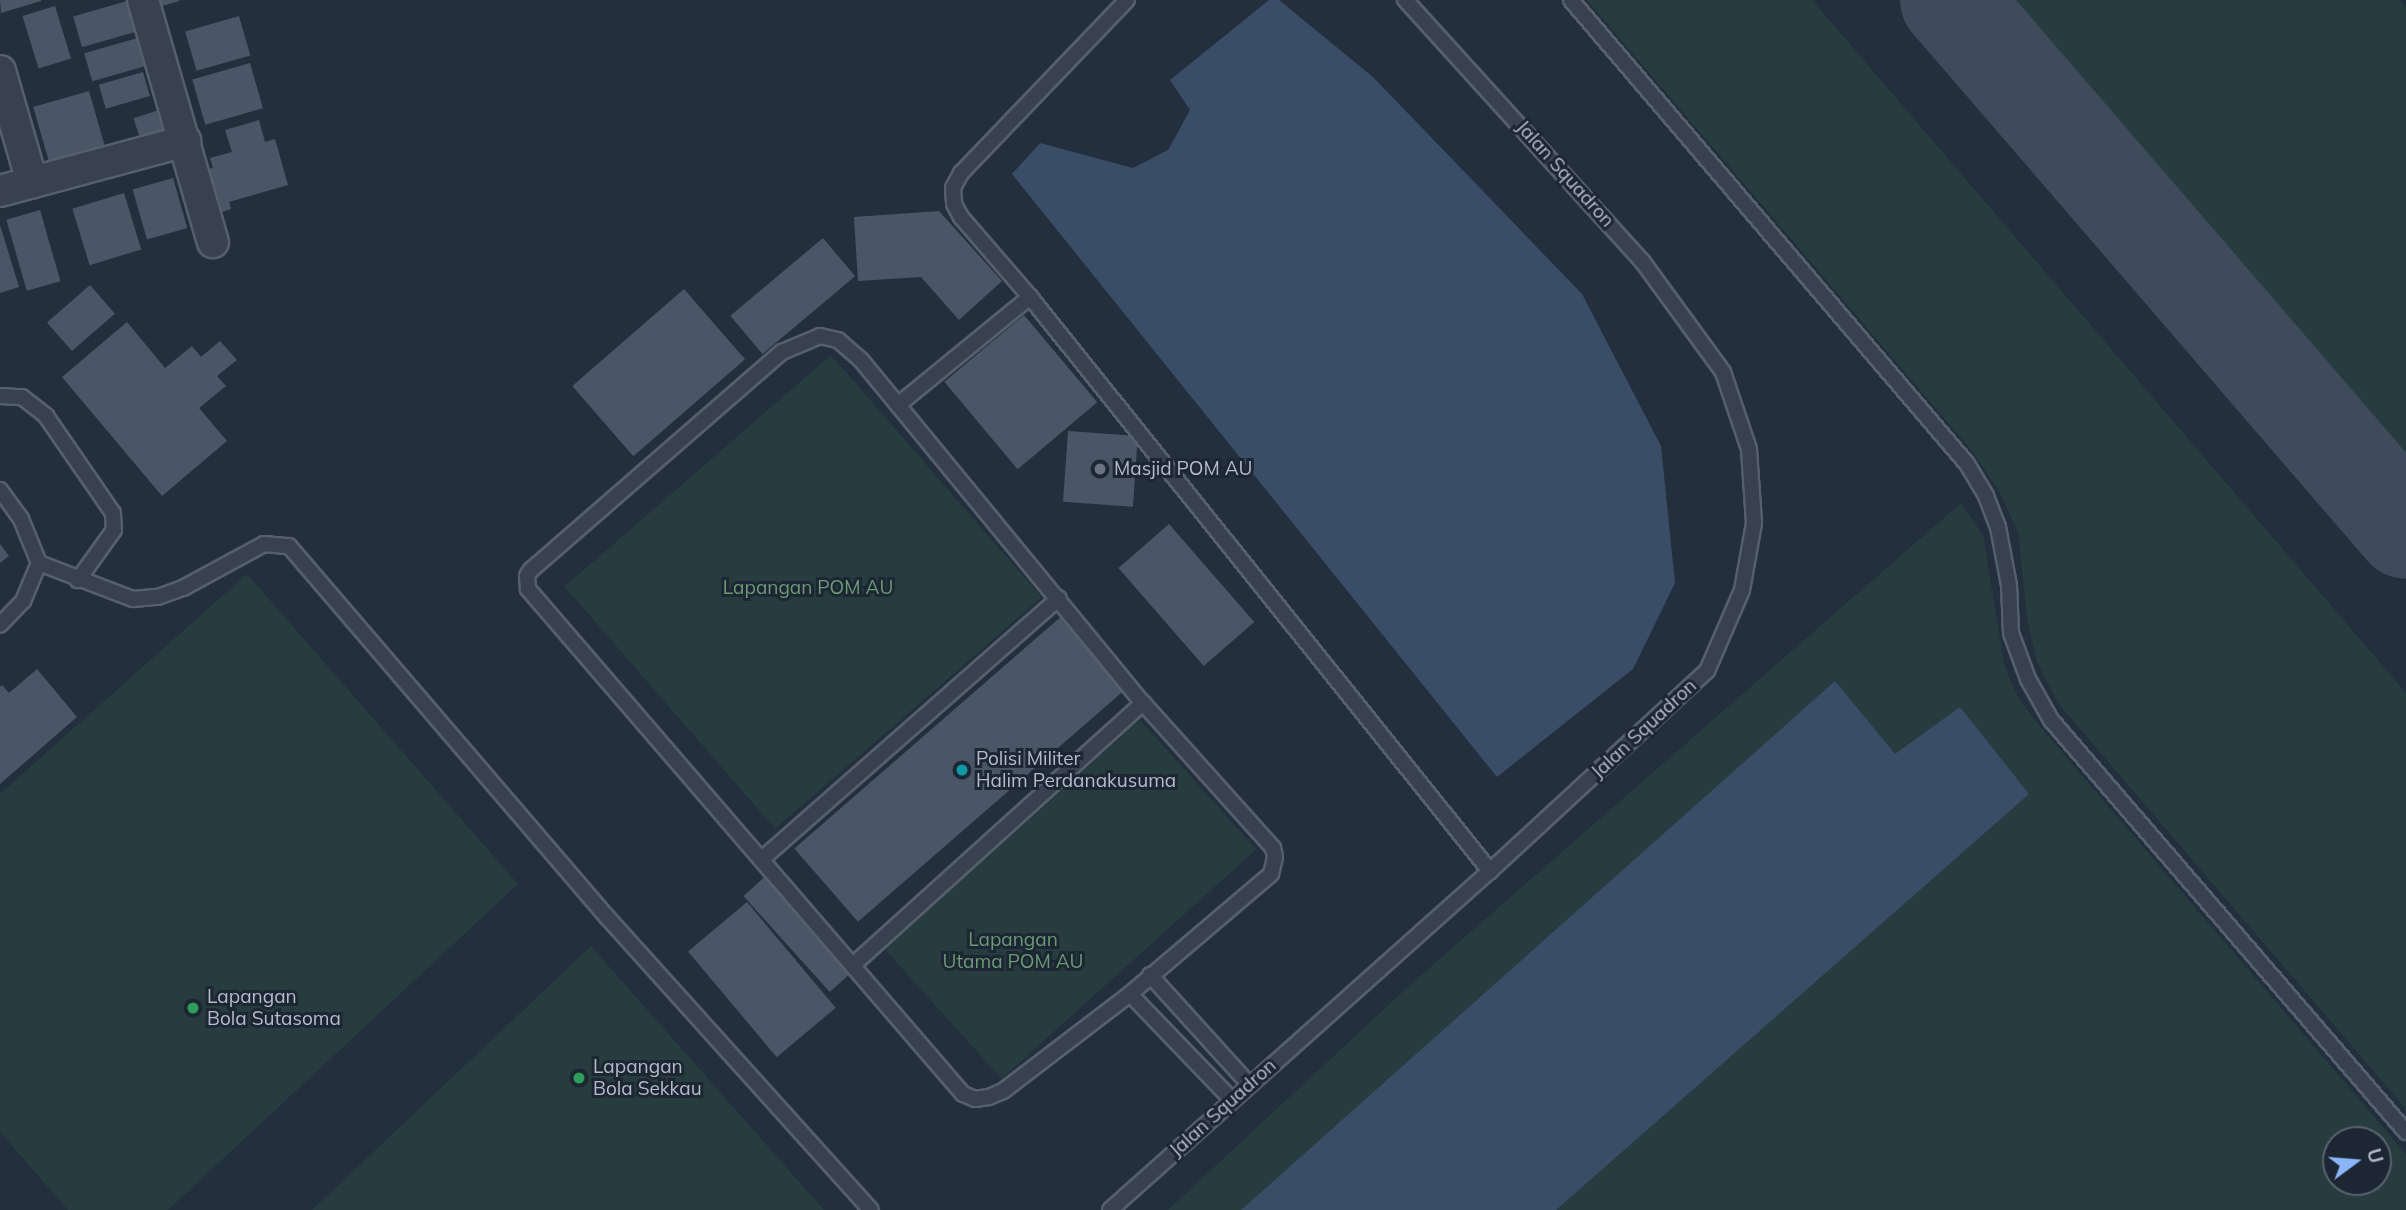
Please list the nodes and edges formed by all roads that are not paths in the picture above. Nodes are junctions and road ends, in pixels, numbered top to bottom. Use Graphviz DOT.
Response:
graph roads {
  1 [pos="143,0"];
  2 [pos="1127,0"];
  3 [pos="1405,0"];
  4 [pos="1571,0"];
  5 [pos="0,71"];
  6 [pos="185,141"];
  7 [pos="32,182"];
  8 [pos="0,191"];
  9 [pos="213,242"];
  10 [pos="1030,296"];
  11 [pos="0,397"];
  12 [pos="898,405"];
  13 [pos="0,490"];
  14 [pos="39,562"];
  15 [pos="78,580"];
  16 [pos="1059,598"];
  17 [pos="0,625"];
  18 [pos="1143,703"];
  19 [pos="762,859"];
  20 [pos="1490,871"];
  21 [pos="853,965"];
  22 [pos="1150,975"];
  23 [pos="1130,994"];
  24 [pos="1249,1083"];
  25 [pos="1232,1100"];
  26 [pos="2406,1132"];
  27 [pos="871,1210"];
  28 [pos="1110,1210"];
  1 -- 6 [label="street"];
  2 -- 10 [label="lane"];
  3 -- 20 [label="lane, Jalan Squadron"];
  4 -- 26 [label="lane"];
  5 -- 7 [label="street"];
  6 -- 7 [label="street"];
  6 -- 9 [label="street"];
  7 -- 8 [label="street"];
  10 -- 12 [label="lane"];
  10 -- 20 [label="lane"];
  11 -- 15 [label="lane"];
  12 -- 16 [label="lane"];
  12 -- 19 [label="lane"];
  13 -- 14 [label="lane"];
  14 -- 15 [label="lane"];
  14 -- 17 [label="lane"];
  15 -- 27 [label="lane"];
  16 -- 18 [label="lane"];
  16 -- 19 [label="lane"];
  18 -- 21 [label="lane"];
  18 -- 22 [label="lane"];
  19 -- 21 [label="lane"];
  20 -- 24 [label="lane, Jalan Squadron"];
  21 -- 23 [label="lane"];
  22 -- 23 [label="lane"];
  22 -- 24 [label="lane"];
  23 -- 25 [label="lane"];
  24 -- 25 [label="lane, Jalan Squadron"];
  25 -- 28 [label="lane, Jalan Squadron"];
}
